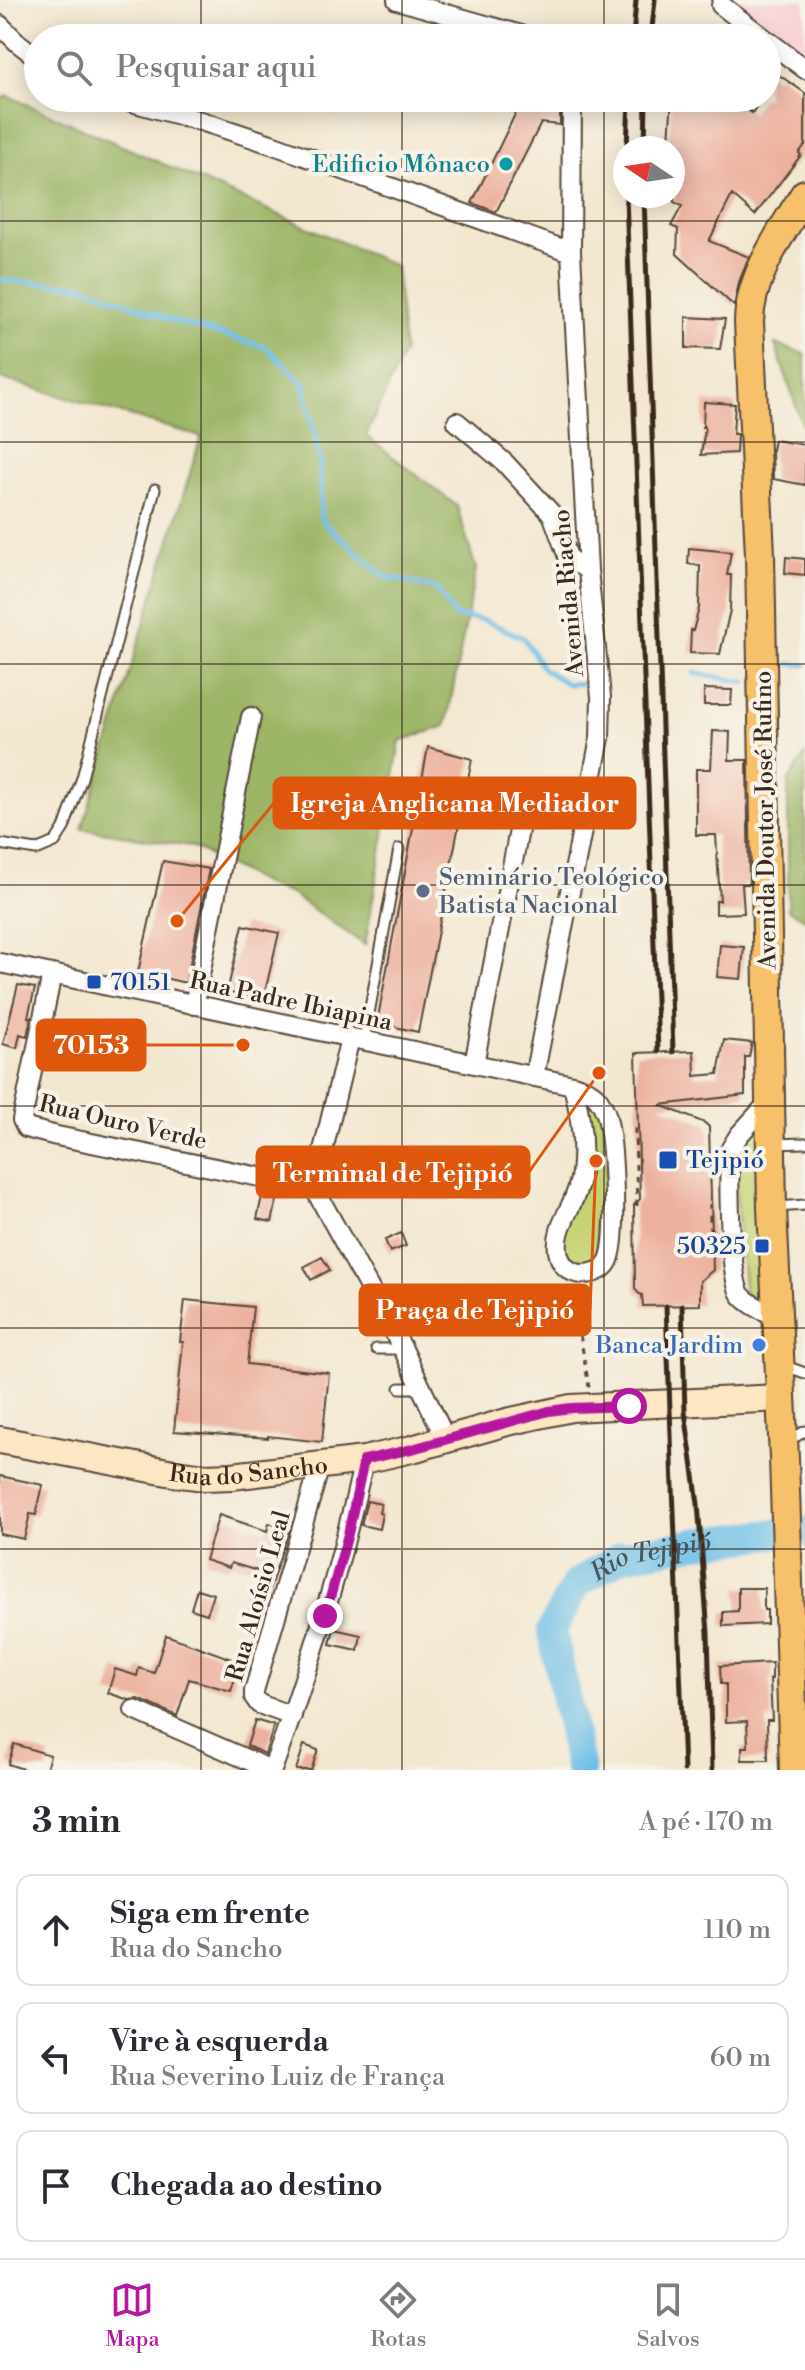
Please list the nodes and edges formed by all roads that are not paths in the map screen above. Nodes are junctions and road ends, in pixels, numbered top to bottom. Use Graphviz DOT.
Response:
graph roads {
  1 [pos="397,0"];
  2 [pos="721,5"];
  3 [pos="458,9"];
  4 [pos="496,24"];
  5 [pos="746,24"];
  6 [pos="0,25"];
  7 [pos="24,48"];
  8 [pos="781,51"];
  9 [pos="805,69"];
  10 [pos="168,112"];
  11 [pos="572,112"];
  12 [pos="805,194"];
  13 [pos="571,252"];
  14 [pos="457,422"];
  15 [pos="155,489"];
  16 [pos="588,570"];
  17 [pos="251,717"];
  18 [pos="525,799"];
  19 [pos="0,844"];
  20 [pos="399,849"];
  21 [pos="0,963"];
  22 [pos="52,974"];
  23 [pos="194,1005"];
  24 [pos="357,1040"];
  25 [pos="474,1064"];
  26 [pos="534,1077"];
  27 [pos="573,1085"];
  28 [pos="770,1101"];
  29 [pos="805,1143"];
  30 [pos="771,1144"];
  31 [pos="314,1188"];
  32 [pos="805,1205"];
  33 [pos="772,1208"];
  34 [pos="778,1317"];
  35 [pos="376,1349"];
  36 [pos="403,1349"];
  37 [pos="792,1368"];
  38 [pos="400,1388"];
  39 [pos="423,1388"];
  40 [pos="781,1398"];
  41 [pos="0,1440"];
  42 [pos="446,1440"];
  43 [pos="791,1442"];
  44 [pos="364,1460"];
  45 [pos="320,1466"];
  46 [pos="134,1710"];
  47 [pos="292,1716"];
  48 [pos="272,1770"];
  49 [pos="794,1770"];
  1 -- 3 [label="street"];
  2 -- 5 [label="street"];
  3 -- 4 [label="street"];
  6 -- 7 [label="street"];
  8 -- 9 [label="street"];
  10 -- 13 [label="street"];
  11 -- 13 [label="street, Avenida Riacho"];
  12 -- 28 [label="main road, Avenida Doutor José Rufino"];
  13 -- 16 [label="street, Avenida Riacho"];
  14 -- 16 [label="street"];
  15 -- 19 [label="lane"];
  16 -- 26 [label="street, Avenida Riacho"];
  17 -- 23 [label="street"];
  18 -- 25 [label="street"];
  20 -- 24 [label="lane"];
  21 -- 22 [label="street, Rua Padre Ibiapina"];
  22 -- 23 [label="street, Rua Padre Ibiapina"];
  22 -- 31 [label="street, Rua Ouro Verde"];
  23 -- 24 [label="street, Rua Padre Ibiapina"];
  24 -- 25 [label="street, Rua Padre Ibiapina"];
  24 -- 31 [label="street"];
  25 -- 26 [label="street, Rua Padre Ibiapina"];
  26 -- 27 [label="street, Rua Padre Ibiapina"];
  27 -- 27 [label="street"];
  28 -- 30 [label="main road, Avenida Doutor José Rufino"];
  28 -- 34 [label="street"];
  29 -- 30 [label="lane"];
  30 -- 33 [label="main road, Avenida Doutor José Rufino"];
  31 -- 36 [label="street"];
  32 -- 33 [label="lane"];
  33 -- 34 [label="main road, Avenida Doutor José Rufino"];
  34 -- 37 [label="main road, Avenida Doutor José Rufino"];
  35 -- 36 [label="lane"];
  36 -- 39 [label="street"];
  37 -- 40 [label="main road, Avenida Doutor José Rufino"];
  38 -- 39 [label="lane"];
  39 -- 42 [label="street"];
  40 -- 42 [label="street, Rua do Sancho"];
  40 -- 43 [label="main road, Avenida Doutor José Rufino"];
  41 -- 45 [label="street, Rua do Sancho"];
  42 -- 44 [label="street, Rua do Sancho"];
  43 -- 49 [label="main road, Avenida Doutor José Rufino"];
  44 -- 45 [label="street, Rua do Sancho"];
  44 -- 47 [label="street"];
  45 -- 47 [label="street, Rua Aloísio Leal"];
  46 -- 48 [label="street"];
  47 -- 48 [label="street"];
}
